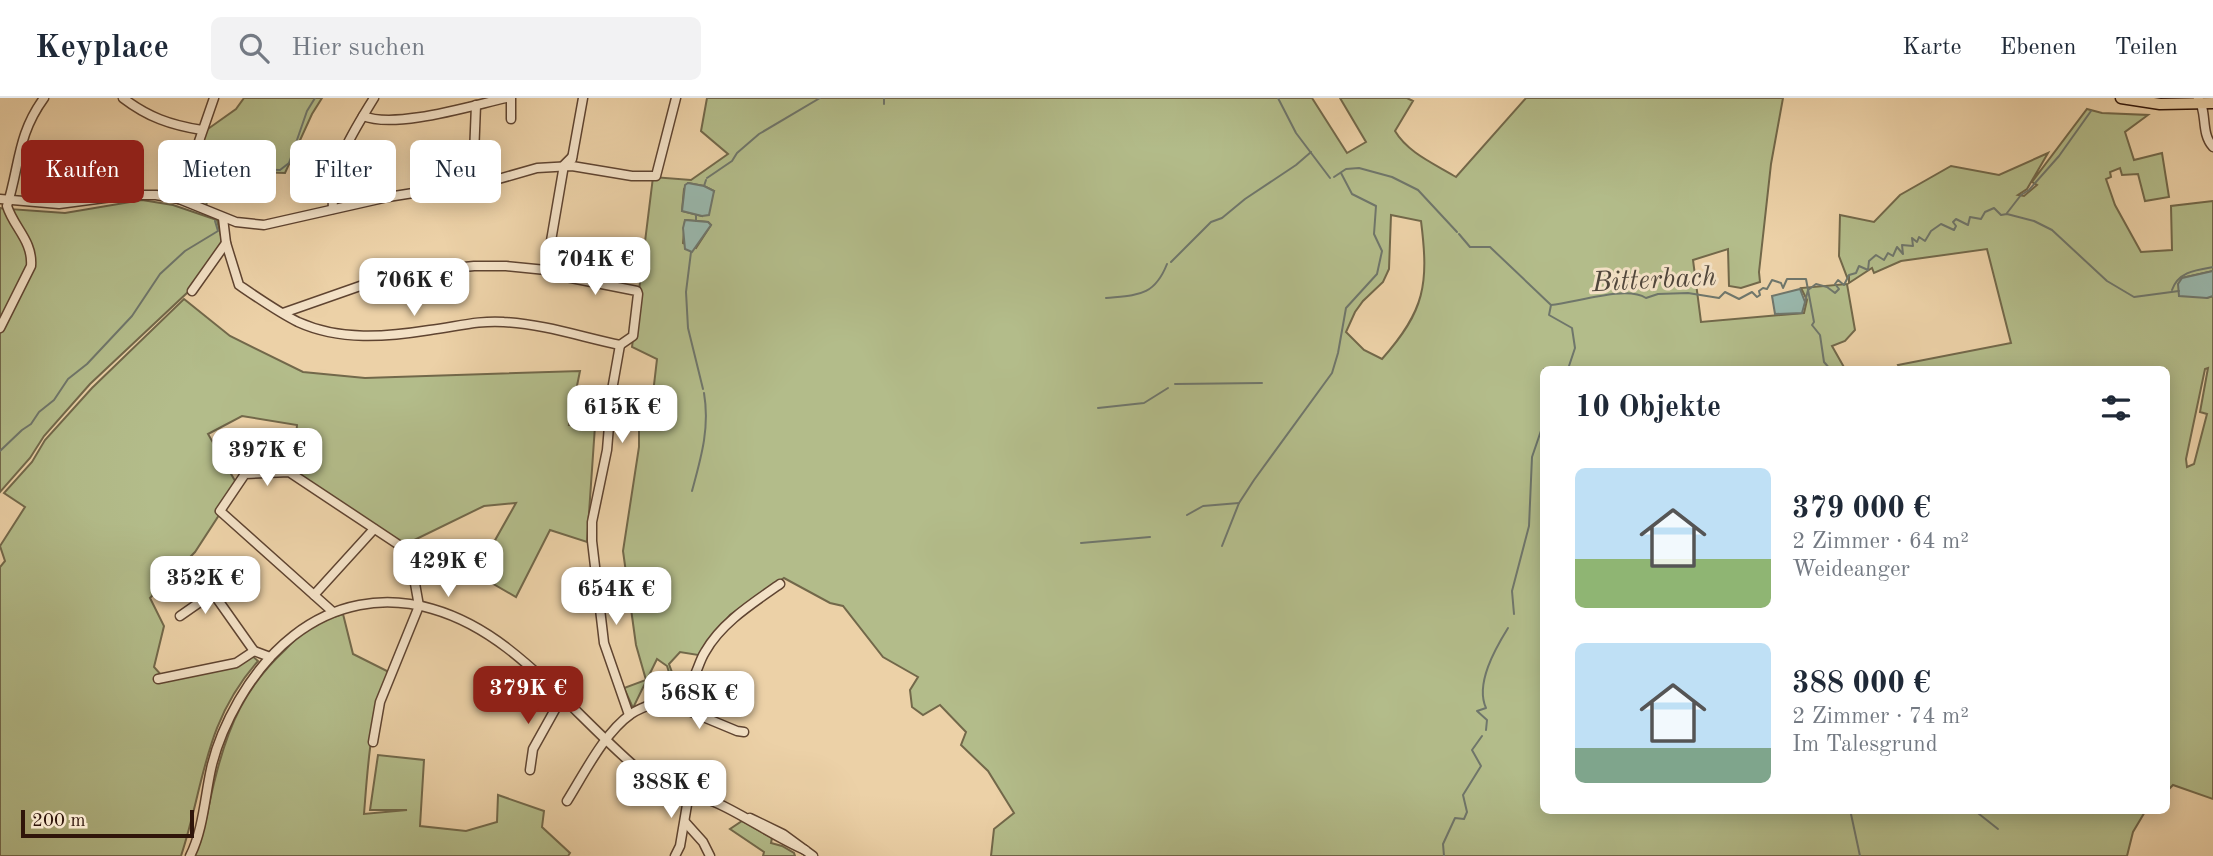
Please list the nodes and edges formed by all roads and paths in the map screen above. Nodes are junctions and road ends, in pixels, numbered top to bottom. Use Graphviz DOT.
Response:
graph roads {
  1 [pos="44,98"];
  2 [pos="123,98"];
  3 [pos="214,98"];
  4 [pos="374,98"];
  5 [pos="506,98"];
  6 [pos="511,98"];
  7 [pos="583,98"];
  8 [pos="676,98"];
  9 [pos="2121,98"];
  10 [pos="2205,102"];
  11 [pos="475,105"];
  12 [pos="363,116"];
  13 [pos="511,119"];
  14 [pos="202,130"];
  15 [pos="199,140"];
  16 [pos="474,140"];
  17 [pos="2213,147"];
  18 [pos="569,163"];
  19 [pos="158,195"];
  20 [pos="4,200"];
  21 [pos="188,203"];
  22 [pos="333,209"];
  23 [pos="223,218"];
  24 [pos="226,243"];
  25 [pos="546,270"];
  26 [pos="192,291"];
  27 [pos="283,313"];
  28 [pos="0,328"];
  29 [pos="620,345"];
  30 [pos="374,529"];
  31 [pos="201,576"];
  32 [pos="780,584"];
  33 [pos="213,593"];
  34 [pos="314,594"];
  35 [pos="419,607"];
  36 [pos="333,612"];
  37 [pos="180,616"];
  38 [pos="254,651"];
  39 [pos="270,657"];
  40 [pos="158,679"];
  41 [pos="671,695"];
  42 [pos="562,697"];
  43 [pos="629,715"];
  44 [pos="744,732"];
  45 [pos="607,740"];
  46 [pos="373,742"];
  47 [pos="530,770"];
  48 [pos="689,793"];
  49 [pos="567,801"];
  50 [pos="731,810"];
  51 [pos="685,822"];
  52 [pos="805,850"];
  53 [pos="190,856"];
  54 [pos="675,856"];
  55 [pos="710,856"];
  56 [pos="813,856"];
  1 -- 20 [label="street"];
  2 -- 14 [label="street"];
  3 -- 14 [label="street"];
  4 -- 12 [label="street"];
  5 -- 11 [label="street"];
  6 -- 13 [label="street"];
  7 -- 18 [label="street"];
  8 -- 18 [label="street"];
  9 -- 10 [label="main road"];
  10 -- 17 [label="street"];
  11 -- 12 [label="street"];
  11 -- 16 [label="street"];
  12 -- 22 [label="street"];
  14 -- 15 [label="street"];
  18 -- 22 [label="street"];
  18 -- 25 [label="street"];
  19 -- 20 [label="street"];
  20 -- 28 [label="street"];
  21 -- 23 [label="street"];
  22 -- 23 [label="street"];
  23 -- 24 [label="street"];
  24 -- 26 [label="street"];
  24 -- 27 [label="street"];
  25 -- 27 [label="street"];
  25 -- 29 [label="street"];
  27 -- 29 [label="street"];
  29 -- 43 [label="street"];
  30 -- 34 [label="street"];
  30 -- 34 [label="street"];
  30 -- 35 [label="street"];
  31 -- 33 [label="street"];
  32 -- 41 [label="street"];
  33 -- 37 [label="street"];
  33 -- 38 [label="street"];
  34 -- 36 [label="street"];
  35 -- 36 [label="street"];
  35 -- 42 [label="street"];
  35 -- 46 [label="street"];
  36 -- 39 [label="street"];
  38 -- 39 [label="street"];
  38 -- 40 [label="street"];
  39 -- 53 [label="street"];
  41 -- 43 [label="street"];
  41 -- 44 [label="street"];
  42 -- 45 [label="street"];
  42 -- 47 [label="street"];
  43 -- 45 [label="street"];
  45 -- 48 [label="street"];
  45 -- 49 [label="street"];
  48 -- 50 [label="street"];
  48 -- 51 [label="street"];
  50 -- 52 [label="street"];
  50 -- 52 [label="street"];
  51 -- 54 [label="street"];
  51 -- 55 [label="street"];
  52 -- 56 [label="street"];
}
